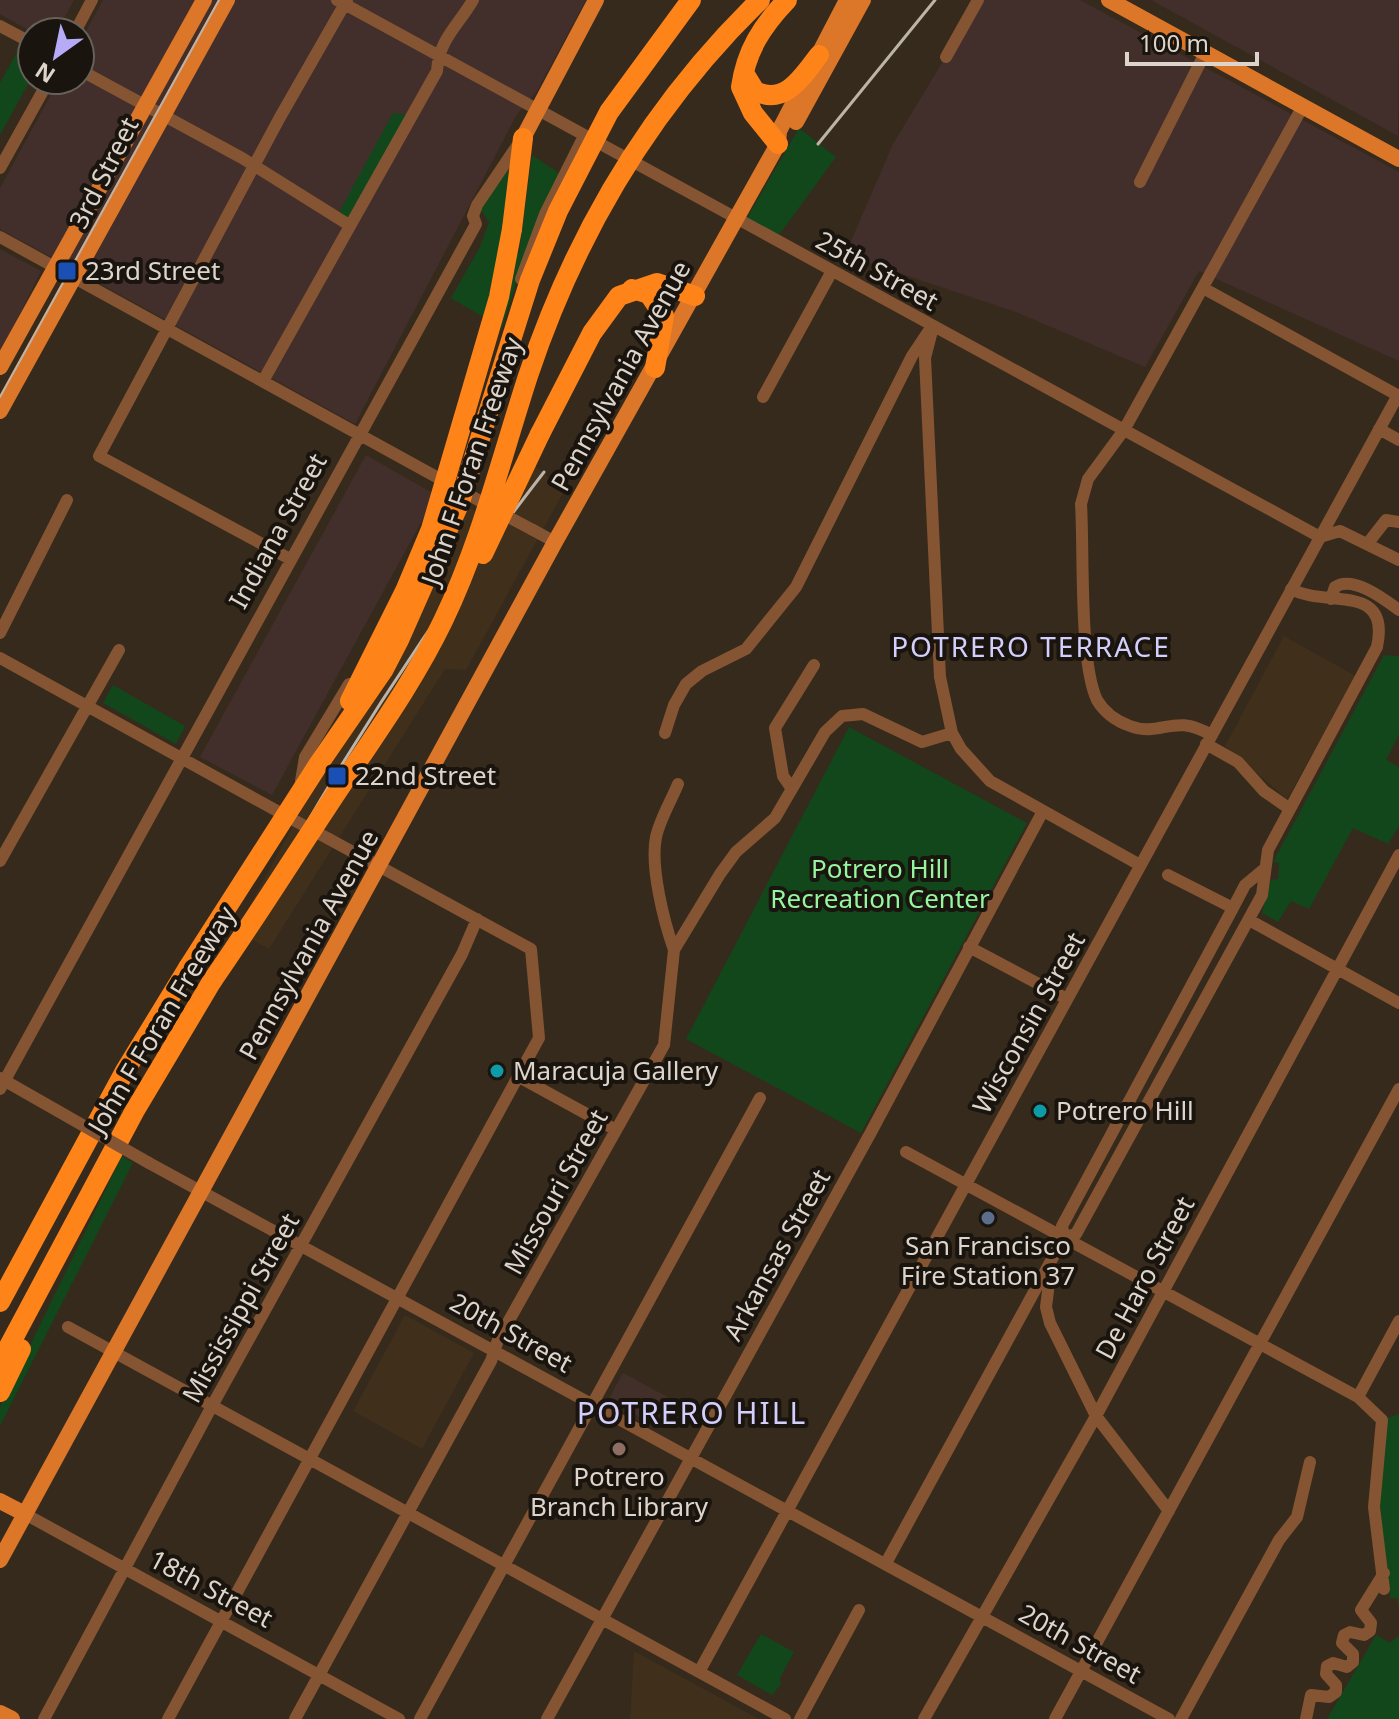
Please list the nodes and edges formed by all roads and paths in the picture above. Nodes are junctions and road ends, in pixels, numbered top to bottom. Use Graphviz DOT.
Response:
graph roads {
  1 [pos="204,0"];
  2 [pos="227,0"];
  3 [pos="473,0"];
  4 [pos="596,0"];
  5 [pos="691,0"];
  6 [pos="760,0"];
  7 [pos="787,0"];
  8 [pos="847,0"];
  9 [pos="863,0"];
  10 [pos="978,0"];
  11 [pos="1109,0"];
  12 [pos="343,1"];
  13 [pos="1205,53"];
  14 [pos="819,55"];
  15 [pos="438,56"];
  16 [pos="946,57"];
  17 [pos="744,68"];
  18 [pos="96,79"];
  19 [pos="40,96"];
  20 [pos="146,106"];
  21 [pos="1303,106"];
  22 [pos="536,110"];
  23 [pos="161,115"];
  24 [pos="584,136"];
  25 [pos="523,138"];
  26 [pos="778,144"];
  27 [pos="1399,159"];
  28 [pos="254,166"];
  29 [pos="0,168"];
  30 [pos="1140,182"];
  31 [pos="735,219"];
  32 [pos="349,225"];
  33 [pos="0,237"];
  34 [pos="55,266"];
  35 [pos="832,271"];
  36 [pos="76,278"];
  37 [pos="1203,288"];
  38 [pos="632,289"];
  39 [pos="695,296"];
  40 [pos="933,327"];
  41 [pos="168,329"];
  42 [pos="0,367"];
  43 [pos="655,368"];
  44 [pos="263,381"];
  45 [pos="1398,396"];
  46 [pos="763,397"];
  47 [pos="0,411"];
  48 [pos="1379,429"];
  49 [pos="1124,430"];
  50 [pos="359,435"];
  51 [pos="1399,440"];
  52 [pos="456,487"];
  53 [pos="67,500"];
  54 [pos="1399,522"];
  55 [pos="1320,537"];
  56 [pos="555,542"];
  57 [pos="1368,543"];
  58 [pos="290,559"];
  59 [pos="1399,560"];
  60 [pos="1291,589"];
  61 [pos="1331,599"];
  62 [pos="1399,610"];
  63 [pos="0,633"];
  64 [pos="119,650"];
  65 [pos="425,655"];
  66 [pos="0,658"];
  67 [pos="814,665"];
  68 [pos="87,706"];
  69 [pos="665,733"];
  70 [pos="952,733"];
  71 [pos="1209,740"];
  72 [pos="182,758"];
  73 [pos="318,765"];
  74 [pos="678,784"];
  75 [pos="792,789"];
  76 [pos="1290,809"];
  77 [pos="1043,811"];
  78 [pos="285,815"];
  79 [pos="1399,855"];
  80 [pos="0,861"];
  81 [pos="1140,865"];
  82 [pos="379,866"];
  83 [pos="1263,870"];
  84 [pos="1168,875"];
  85 [pos="1233,908"];
  86 [pos="477,919"];
  87 [pos="1249,920"];
  88 [pos="969,947"];
  89 [pos="674,950"];
  90 [pos="1337,968"];
  91 [pos="1067,999"];
  92 [pos="1399,1003"];
  93 [pos="519,1077"];
  94 [pos="0,1078"];
  95 [pos="0,1089"];
  96 [pos="1399,1089"];
  97 [pos="760,1098"];
  98 [pos="616,1130"];
  99 [pos="906,1152"];
  100 [pos="966,1184"];
  101 [pos="90,1192"];
  102 [pos="202,1192"];
  103 [pos="37,1230"];
  104 [pos="1064,1237"];
  105 [pos="302,1246"];
  106 [pos="1052,1256"];
  107 [pos="0,1274"];
  108 [pos="1163,1292"];
  109 [pos="399,1297"];
  110 [pos="0,1302"];
  111 [pos="1399,1321"];
  112 [pos="68,1327"];
  113 [pos="1260,1344"];
  114 [pos="494,1350"];
  115 [pos="113,1352"];
  116 [pos="0,1363"];
  117 [pos="0,1392"];
  118 [pos="1358,1397"];
  119 [pos="593,1403"];
  120 [pos="212,1406"];
  121 [pos="1096,1416"];
  122 [pos="690,1457"];
  123 [pos="310,1459"];
  124 [pos="1310,1462"];
  125 [pos="0,1501"];
  126 [pos="788,1511"];
  127 [pos="1169,1511"];
  128 [pos="408,1513"];
  129 [pos="25,1514"];
  130 [pos="0,1560"];
  131 [pos="886,1563"];
  132 [pos="504,1565"];
  133 [pos="125,1571"];
  134 [pos="1384,1573"];
  135 [pos="1384,1589"];
  136 [pos="859,1610"];
  137 [pos="985,1616"];
  138 [pos="602,1619"];
  139 [pos="222,1622"];
  140 [pos="1081,1671"];
  141 [pos="699,1672"];
  142 [pos="319,1675"];
  143 [pos="0,1713"];
  144 [pos="12,1719"];
  145 [pos="44,1719"];
  146 [pos="168,1719"];
  147 [pos="295,1719"];
  148 [pos="399,1719"];
  149 [pos="420,1719"];
  150 [pos="547,1719"];
  151 [pos="785,1719"];
  152 [pos="800,1719"];
  153 [pos="924,1719"];
  154 [pos="1055,1719"];
  155 [pos="1169,1719"];
  156 [pos="1181,1719"];
  157 [pos="1306,1719"];
  1 -- 20 [label="main road, 3rd Street"];
  2 -- 23 [label="main road, 3rd Street"];
  3 -- 15 [label="street"];
  4 -- 22 [label="main road, Indiana Street"];
  5 -- 73 [label="highway, bridge"];
  6 -- 65 [label="highway, John F Foran Freeway, bridge"];
  7 -- 17 [label="highway"];
  8 -- 14 [label="main road, Pennsylvania Avenue"];
  9 -- 26 [label="main road, Pennsylvania Avenue"];
  10 -- 16 [label="street"];
  11 -- 13 [label="main road"];
  12 -- 15 [label="street, 25th Street"];
  12 -- 28 [label="street"];
  13 -- 21 [label="main road"];
  13 -- 30 [label="street"];
  14 -- 17 [label="highway"];
  14 -- 26 [label="main road, Pennsylvania Avenue"];
  15 -- 22 [label="street, 25th Street"];
  15 -- 32 [label="street"];
  17 -- 26 [label="highway"];
  18 -- 20 [label="street"];
  19 -- 29 [label="street"];
  20 -- 23 [label="street"];
  20 -- 34 [label="main road, 3rd Street"];
  21 -- 27 [label="main road"];
  21 -- 37 [label="street"];
  22 -- 24 [label="street, 25th Street"];
  22 -- 25 [label="main road, Indiana Street"];
  23 -- 28 [label="street"];
  23 -- 36 [label="main road, 3rd Street"];
  24 -- 31 [label="street, 25th Street"];
  24 -- 52 [label="street"];
  25 -- 50 [label="street, Indiana Street"];
  25 -- 73 [label="highway, bridge"];
  26 -- 31 [label="main road, Pennsylvania Avenue"];
  28 -- 32 [label="street"];
  28 -- 41 [label="street"];
  31 -- 35 [label="street, 25th Street"];
  31 -- 39 [label="main road, Pennsylvania Avenue"];
  32 -- 44 [label="street"];
  33 -- 34 [label="street"];
  34 -- 36 [label="street"];
  34 -- 42 [label="main road, 3rd Street"];
  35 -- 40 [label="street, 25th Street"];
  35 -- 46 [label="street"];
  36 -- 41 [label="street"];
  36 -- 47 [label="main road, 3rd Street"];
  37 -- 45 [label="street"];
  37 -- 49 [label="street"];
  38 -- 39 [label="highway"];
  38 -- 43 [label="highway"];
  38 -- 65 [label="highway, bridge"];
  39 -- 43 [label="main road, Pennsylvania Avenue"];
  40 -- 49 [label="street, 25th Street"];
  40 -- 69 [label="street"];
  40 -- 70 [label="street"];
  41 -- 44 [label="street"];
  41 -- 58 [label="street"];
  43 -- 56 [label="main road, Pennsylvania Avenue"];
  44 -- 50 [label="street"];
  45 -- 48 [label="street, Wisconsin Street"];
  48 -- 51 [label="street"];
  48 -- 55 [label="street, Wisconsin Street"];
  49 -- 55 [label="street, 25th Street"];
  49 -- 71 [label="street"];
  50 -- 52 [label="street"];
  50 -- 58 [label="street, Indiana Street"];
  52 -- 56 [label="street, bridge"];
  52 -- 78 [label="street"];
  53 -- 63 [label="street"];
  54 -- 57 [label="street"];
  55 -- 57 [label="street, 25th Street"];
  55 -- 60 [label="street, Wisconsin Street"];
  56 -- 82 [label="main road, Pennsylvania Avenue"];
  57 -- 59 [label="street, 25th Street"];
  58 -- 72 [label="street, Indiana Street"];
  60 -- 61 [label="street"];
  60 -- 71 [label="street, Wisconsin Street"];
  61 -- 62 [label="street"];
  61 -- 76 [label="street"];
  64 -- 68 [label="street"];
  65 -- 101 [label="highway, John F Foran Freeway, bridge"];
  66 -- 68 [label="street"];
  67 -- 75 [label="street"];
  68 -- 72 [label="street"];
  68 -- 80 [label="street"];
  70 -- 75 [label="street, Missouri Street"];
  70 -- 77 [label="street"];
  71 -- 76 [label="street"];
  71 -- 81 [label="street, Wisconsin Street"];
  72 -- 78 [label="street"];
  72 -- 95 [label="street, Indiana Street"];
  73 -- 103 [label="highway, bridge"];
  74 -- 89 [label="street"];
  75 -- 89 [label="street, Missouri Street"];
  76 -- 83 [label="street"];
  77 -- 81 [label="street"];
  77 -- 88 [label="street, Arkansas Street"];
  78 -- 82 [label="street, bridge"];
  79 -- 90 [label="street, De Haro Street"];
  81 -- 91 [label="street, Wisconsin Street"];
  82 -- 86 [label="street"];
  82 -- 102 [label="main road, Pennsylvania Avenue"];
  83 -- 85 [label="street"];
  83 -- 87 [label="street"];
  84 -- 85 [label="street"];
  85 -- 104 [label="street"];
  86 -- 93 [label="street"];
  86 -- 105 [label="street, Mississippi Street"];
  87 -- 90 [label="street"];
  87 -- 104 [label="street"];
  88 -- 91 [label="street"];
  88 -- 122 [label="street, Arkansas Street"];
  89 -- 98 [label="street, Missouri Street"];
  90 -- 92 [label="street"];
  90 -- 108 [label="street, De Haro Street"];
  91 -- 100 [label="street, Wisconsin Street"];
  93 -- 98 [label="street"];
  93 -- 109 [label="street"];
  94 -- 102 [label="street, 20th Street, bridge"];
  96 -- 113 [label="street"];
  97 -- 119 [label="street"];
  98 -- 114 [label="street, Missouri Street"];
  99 -- 100 [label="street"];
  100 -- 104 [label="street"];
  100 -- 126 [label="street, Wisconsin Street"];
  101 -- 116 [label="highway, John F Foran Freeway"];
  101 -- 117 [label="highway"];
  102 -- 105 [label="street, 20th Street"];
  102 -- 115 [label="main road, Pennsylvania Avenue"];
  103 -- 107 [label="highway"];
  103 -- 110 [label="highway"];
  104 -- 106 [label="street"];
  104 -- 108 [label="street"];
  105 -- 109 [label="street, 20th Street"];
  105 -- 120 [label="street, Mississippi Street"];
  106 -- 121 [label="street"];
  106 -- 131 [label="street"];
  108 -- 113 [label="street"];
  108 -- 121 [label="street, De Haro Street"];
  109 -- 114 [label="street, 20th Street"];
  109 -- 123 [label="street"];
  111 -- 118 [label="street"];
  112 -- 115 [label="street"];
  113 -- 118 [label="street"];
  113 -- 127 [label="street"];
  114 -- 119 [label="street, 20th Street"];
  114 -- 128 [label="street, Missouri Street"];
  115 -- 120 [label="street"];
  115 -- 129 [label="main road, Pennsylvania Avenue"];
  118 -- 134 [label="street"];
  119 -- 122 [label="street, 20th Street"];
  119 -- 132 [label="street"];
  120 -- 123 [label="street"];
  120 -- 133 [label="street, Mississippi Street"];
  121 -- 127 [label="street"];
  121 -- 137 [label="street, De Haro Street"];
  122 -- 126 [label="street, 20th Street"];
  122 -- 138 [label="street, Arkansas Street"];
  123 -- 128 [label="street"];
  123 -- 139 [label="street"];
  124 -- 156 [label="street"];
  125 -- 129 [label="main road, 18th Street"];
  126 -- 131 [label="street, 20th Street"];
  126 -- 141 [label="street, Wisconsin Street"];
  127 -- 140 [label="street"];
  128 -- 132 [label="street"];
  128 -- 142 [label="street, Missouri Street"];
  129 -- 130 [label="main road, Pennsylvania Avenue"];
  129 -- 133 [label="street, 18th Street"];
  131 -- 137 [label="street, 20th Street"];
  132 -- 138 [label="street"];
  132 -- 149 [label="street"];
  133 -- 139 [label="street, 18th Street"];
  133 -- 145 [label="street, Mississippi Street"];
  134 -- 135 [label="street"];
  134 -- 157 [label="street"];
  136 -- 152 [label="street"];
  137 -- 140 [label="street, 20th Street"];
  137 -- 153 [label="street, De Haro Street"];
  138 -- 141 [label="street"];
  138 -- 150 [label="street, Arkansas Street"];
  139 -- 142 [label="street, 18th Street"];
  139 -- 146 [label="street"];
  140 -- 154 [label="street"];
  140 -- 155 [label="street, 20th Street"];
  141 -- 151 [label="street"];
  142 -- 147 [label="street, Missouri Street"];
  142 -- 148 [label="street, 18th Street"];
  143 -- 144 [label="main road"];
}
